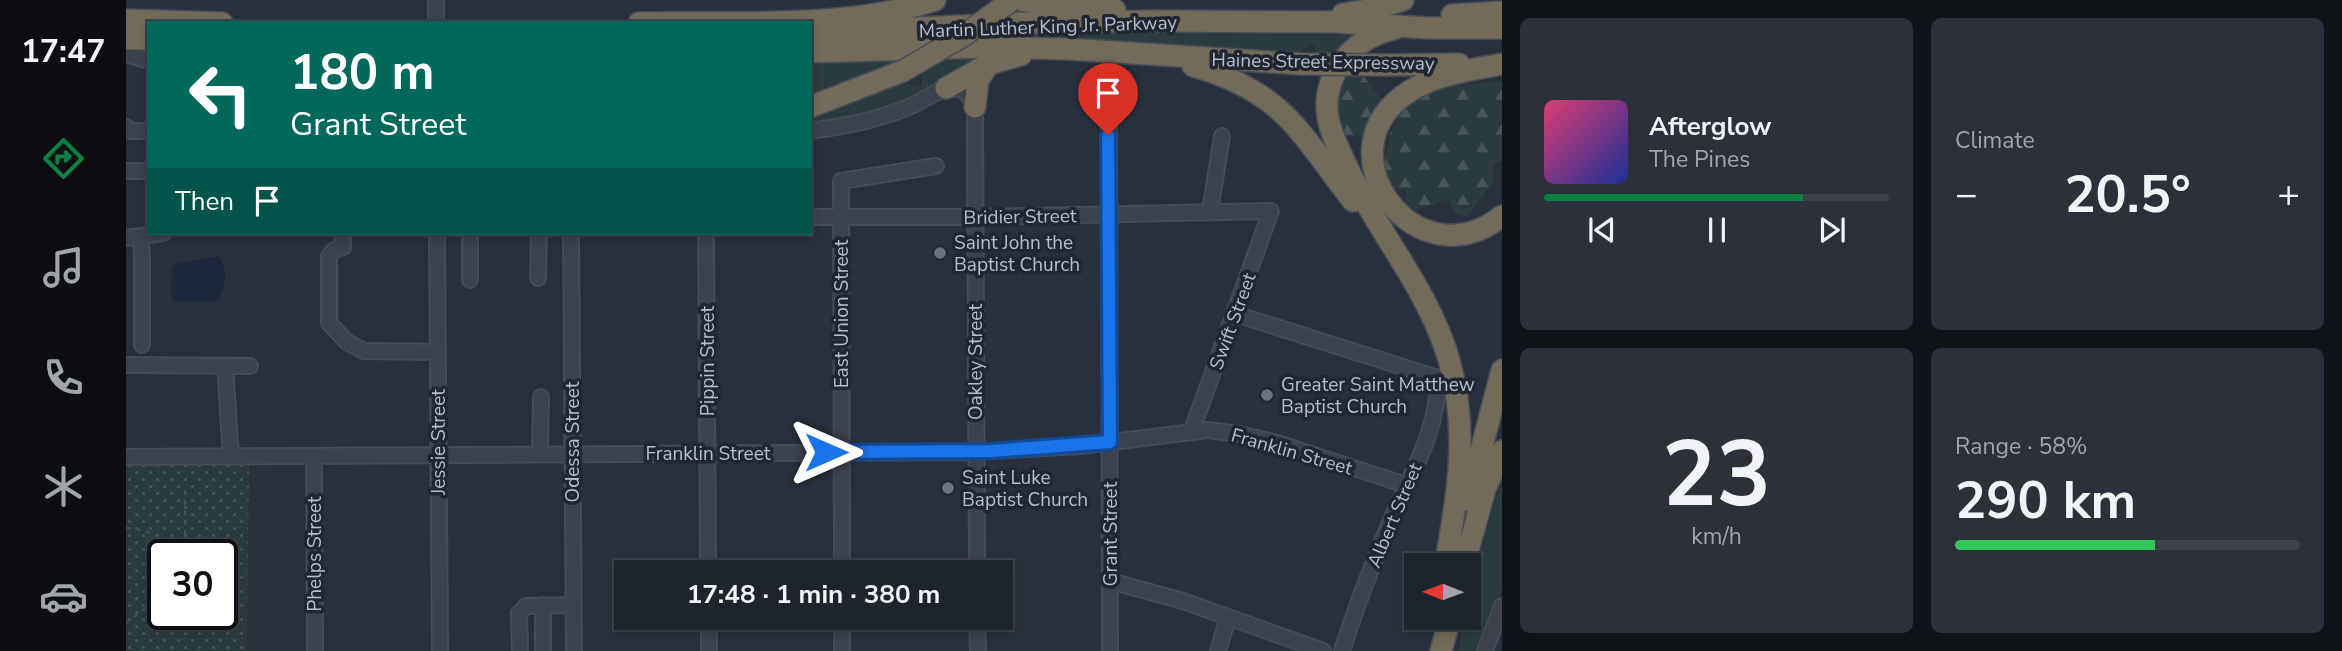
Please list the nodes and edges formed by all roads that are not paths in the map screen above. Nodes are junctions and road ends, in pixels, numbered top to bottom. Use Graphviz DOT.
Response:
graph roads {
  1 [pos="436,0"];
  2 [pos="935,0"];
  3 [pos="1012,0"];
  4 [pos="1018,0"];
  5 [pos="1403,0"];
  6 [pos="1502,12"];
  7 [pos="126,20"];
  8 [pos="158,21"];
  9 [pos="436,21"];
  10 [pos="762,21"];
  11 [pos="1228,22"];
  12 [pos="1285,22"];
  13 [pos="1335,22"];
  14 [pos="1417,27"];
  15 [pos="1502,28"];
  16 [pos="812,33"];
  17 [pos="126,39"];
  18 [pos="147,39"];
  19 [pos="1068,49"];
  20 [pos="812,52"];
  21 [pos="126,54"];
  22 [pos="1143,54"];
  23 [pos="147,60"];
  24 [pos="1502,63"];
  25 [pos="989,64"];
  26 [pos="1108,81"];
  27 [pos="946,88"];
  28 [pos="812,106"];
  29 [pos="975,107"];
  30 [pos="126,127"];
  31 [pos="147,131"];
  32 [pos="812,131"];
  33 [pos="1222,136"];
  34 [pos="936,166"];
  35 [pos="126,170"];
  36 [pos="147,171"];
  37 [pos="1210,211"];
  38 [pos="1271,211"];
  39 [pos="1108,215"];
  40 [pos="1502,216"];
  41 [pos="812,217"];
  42 [pos="840,217"];
  43 [pos="975,217"];
  44 [pos="343,235"];
  45 [pos="437,235"];
  46 [pos="470,235"];
  47 [pos="539,235"];
  48 [pos="571,235"];
  49 [pos="706,235"];
  50 [pos="133,237"];
  51 [pos="1389,242"];
  52 [pos="1408,274"];
  53 [pos="538,278"];
  54 [pos="470,280"];
  55 [pos="1235,314"];
  56 [pos="142,345"];
  57 [pos="438,352"];
  58 [pos="126,365"];
  59 [pos="225,366"];
  60 [pos="250,366"];
  61 [pos="1502,370"];
  62 [pos="1438,378"];
  63 [pos="541,397"];
  64 [pos="1502,426"];
  65 [pos="1192,430"];
  66 [pos="1110,442"];
  67 [pos="1502,450"];
  68 [pos="842,452"];
  69 [pos="975,452"];
  70 [pos="708,453"];
  71 [pos="439,454"];
  72 [pos="540,454"];
  73 [pos="572,454"];
  74 [pos="126,457"];
  75 [pos="231,457"];
  76 [pos="314,457"];
  77 [pos="1406,485"];
  78 [pos="1485,489"];
  79 [pos="1450,553"];
  80 [pos="1451,553"];
  81 [pos="1469,553"];
  82 [pos="708,560"];
  83 [pos="842,560"];
  84 [pos="976,560"];
  85 [pos="1110,581"];
  86 [pos="573,605"];
  87 [pos="543,606"];
  88 [pos="1502,606"];
  89 [pos="1227,618"];
  90 [pos="709,630"];
  91 [pos="842,630"];
  92 [pos="977,630"];
  93 [pos="1435,630"];
  94 [pos="1440,630"];
  95 [pos="1458,630"];
  96 [pos="315,651"];
  97 [pos="440,651"];
  98 [pos="520,651"];
  99 [pos="543,651"];
  100 [pos="574,651"];
  101 [pos="709,651"];
  102 [pos="842,651"];
  103 [pos="978,651"];
  104 [pos="1110,651"];
  105 [pos="1218,651"];
  106 [pos="1323,651"];
  107 [pos="1342,651"];
  108 [pos="1427,651"];
  109 [pos="1441,651"];
  110 [pos="1455,651"];
  111 [pos="1485,651"];
  1 -- 9 [label="street"];
  2 -- 10 [label="highway"];
  3 -- 28 [label="highway, bridge"];
  4 -- 11 [label="highway"];
  5 -- 12 [label="highway"];
  6 -- 13 [label="highway"];
  7 -- 8 [label="highway"];
  11 -- 12 [label="highway, Martin Luther King Jr. Parkway"];
  11 -- 16 [label="highway, Martin Luther King Jr. Parkway"];
  12 -- 13 [label="highway, Haines Street Expressway"];
  13 -- 14 [label="highway, Haines Street Expressway"];
  14 -- 15 [label="highway, Haines Street Expressway"];
  14 -- 51 [label="highway"];
  17 -- 18 [label="highway"];
  19 -- 20 [label="highway, Martin Luther King Jr. Parkway"];
  19 -- 22 [label="highway, Martin Luther King Jr. Parkway"];
  19 -- 25 [label="highway"];
  21 -- 23 [label="street"];
  22 -- 24 [label="highway, Haines Street Expressway, bridge"];
  22 -- 51 [label="highway"];
  24 -- 40 [label="highway"];
  25 -- 27 [label="highway"];
  25 -- 29 [label="highway"];
  26 -- 39 [label="street, Grant Street"];
  27 -- 29 [label="street"];
  27 -- 32 [label="street"];
  29 -- 43 [label="street, Oakley Street"];
  30 -- 31 [label="street"];
  33 -- 37 [label="street"];
  34 -- 42 [label="street, East Union Street"];
  35 -- 36 [label="street"];
  37 -- 38 [label="street, Bridier Street"];
  37 -- 39 [label="street, Bridier Street"];
  38 -- 55 [label="street, Swift Street"];
  39 -- 43 [label="street, Bridier Street"];
  39 -- 66 [label="street, Grant Street"];
  41 -- 42 [label="street, Bridier Street"];
  42 -- 43 [label="street, Bridier Street"];
  42 -- 68 [label="street, East Union Street"];
  43 -- 69 [label="street, Oakley Street"];
  44 -- 57 [label="street"];
  45 -- 57 [label="street, Jessie Street"];
  46 -- 54 [label="street"];
  47 -- 53 [label="street"];
  48 -- 73 [label="street, Odessa Street"];
  49 -- 70 [label="street, Pippin Street"];
  50 -- 56 [label="street"];
  51 -- 52 [label="highway"];
  52 -- 62 [label="highway"];
  52 -- 79 [label="highway"];
  55 -- 62 [label="street"];
  55 -- 65 [label="street, Swift Street"];
  57 -- 71 [label="street, Jessie Street"];
  58 -- 59 [label="street"];
  59 -- 60 [label="street"];
  59 -- 75 [label="street"];
  61 -- 80 [label="highway"];
  62 -- 77 [label="street, Albert Street"];
  63 -- 72 [label="street"];
  64 -- 78 [label="highway"];
  65 -- 66 [label="street, Franklin Street"];
  65 -- 77 [label="street, Franklin Street"];
  66 -- 69 [label="street, Franklin Street"];
  66 -- 85 [label="street, Grant Street"];
  67 -- 78 [label="highway"];
  68 -- 69 [label="street, Franklin Street"];
  68 -- 70 [label="street, Franklin Street"];
  68 -- 83 [label="street, East Union Street"];
  69 -- 84 [label="street, Oakley Street"];
  70 -- 73 [label="street, Franklin Street"];
  70 -- 82 [label="street, Pippin Street"];
  71 -- 72 [label="street, Franklin Street"];
  71 -- 76 [label="street, Franklin Street"];
  71 -- 97 [label="street, Jessie Street"];
  72 -- 73 [label="street, Franklin Street"];
  73 -- 86 [label="street, Odessa Street"];
  74 -- 75 [label="street, Franklin Street"];
  75 -- 76 [label="street, Franklin Street"];
  76 -- 96 [label="street, Phelps Street"];
  77 -- 107 [label="street, Albert Street"];
  78 -- 81 [label="highway"];
  85 -- 89 [label="street"];
  85 -- 104 [label="street, Grant Street"];
  86 -- 87 [label="street"];
  86 -- 100 [label="street, Odessa Street"];
  87 -- 98 [label="street"];
  87 -- 99 [label="street"];
  88 -- 111 [label="street"];
  89 -- 105 [label="street"];
  89 -- 106 [label="street"];
  90 -- 101 [label="street"];
  91 -- 102 [label="street"];
  92 -- 103 [label="street"];
  93 -- 108 [label="highway"];
  94 -- 109 [label="highway"];
  95 -- 110 [label="highway"];
}
